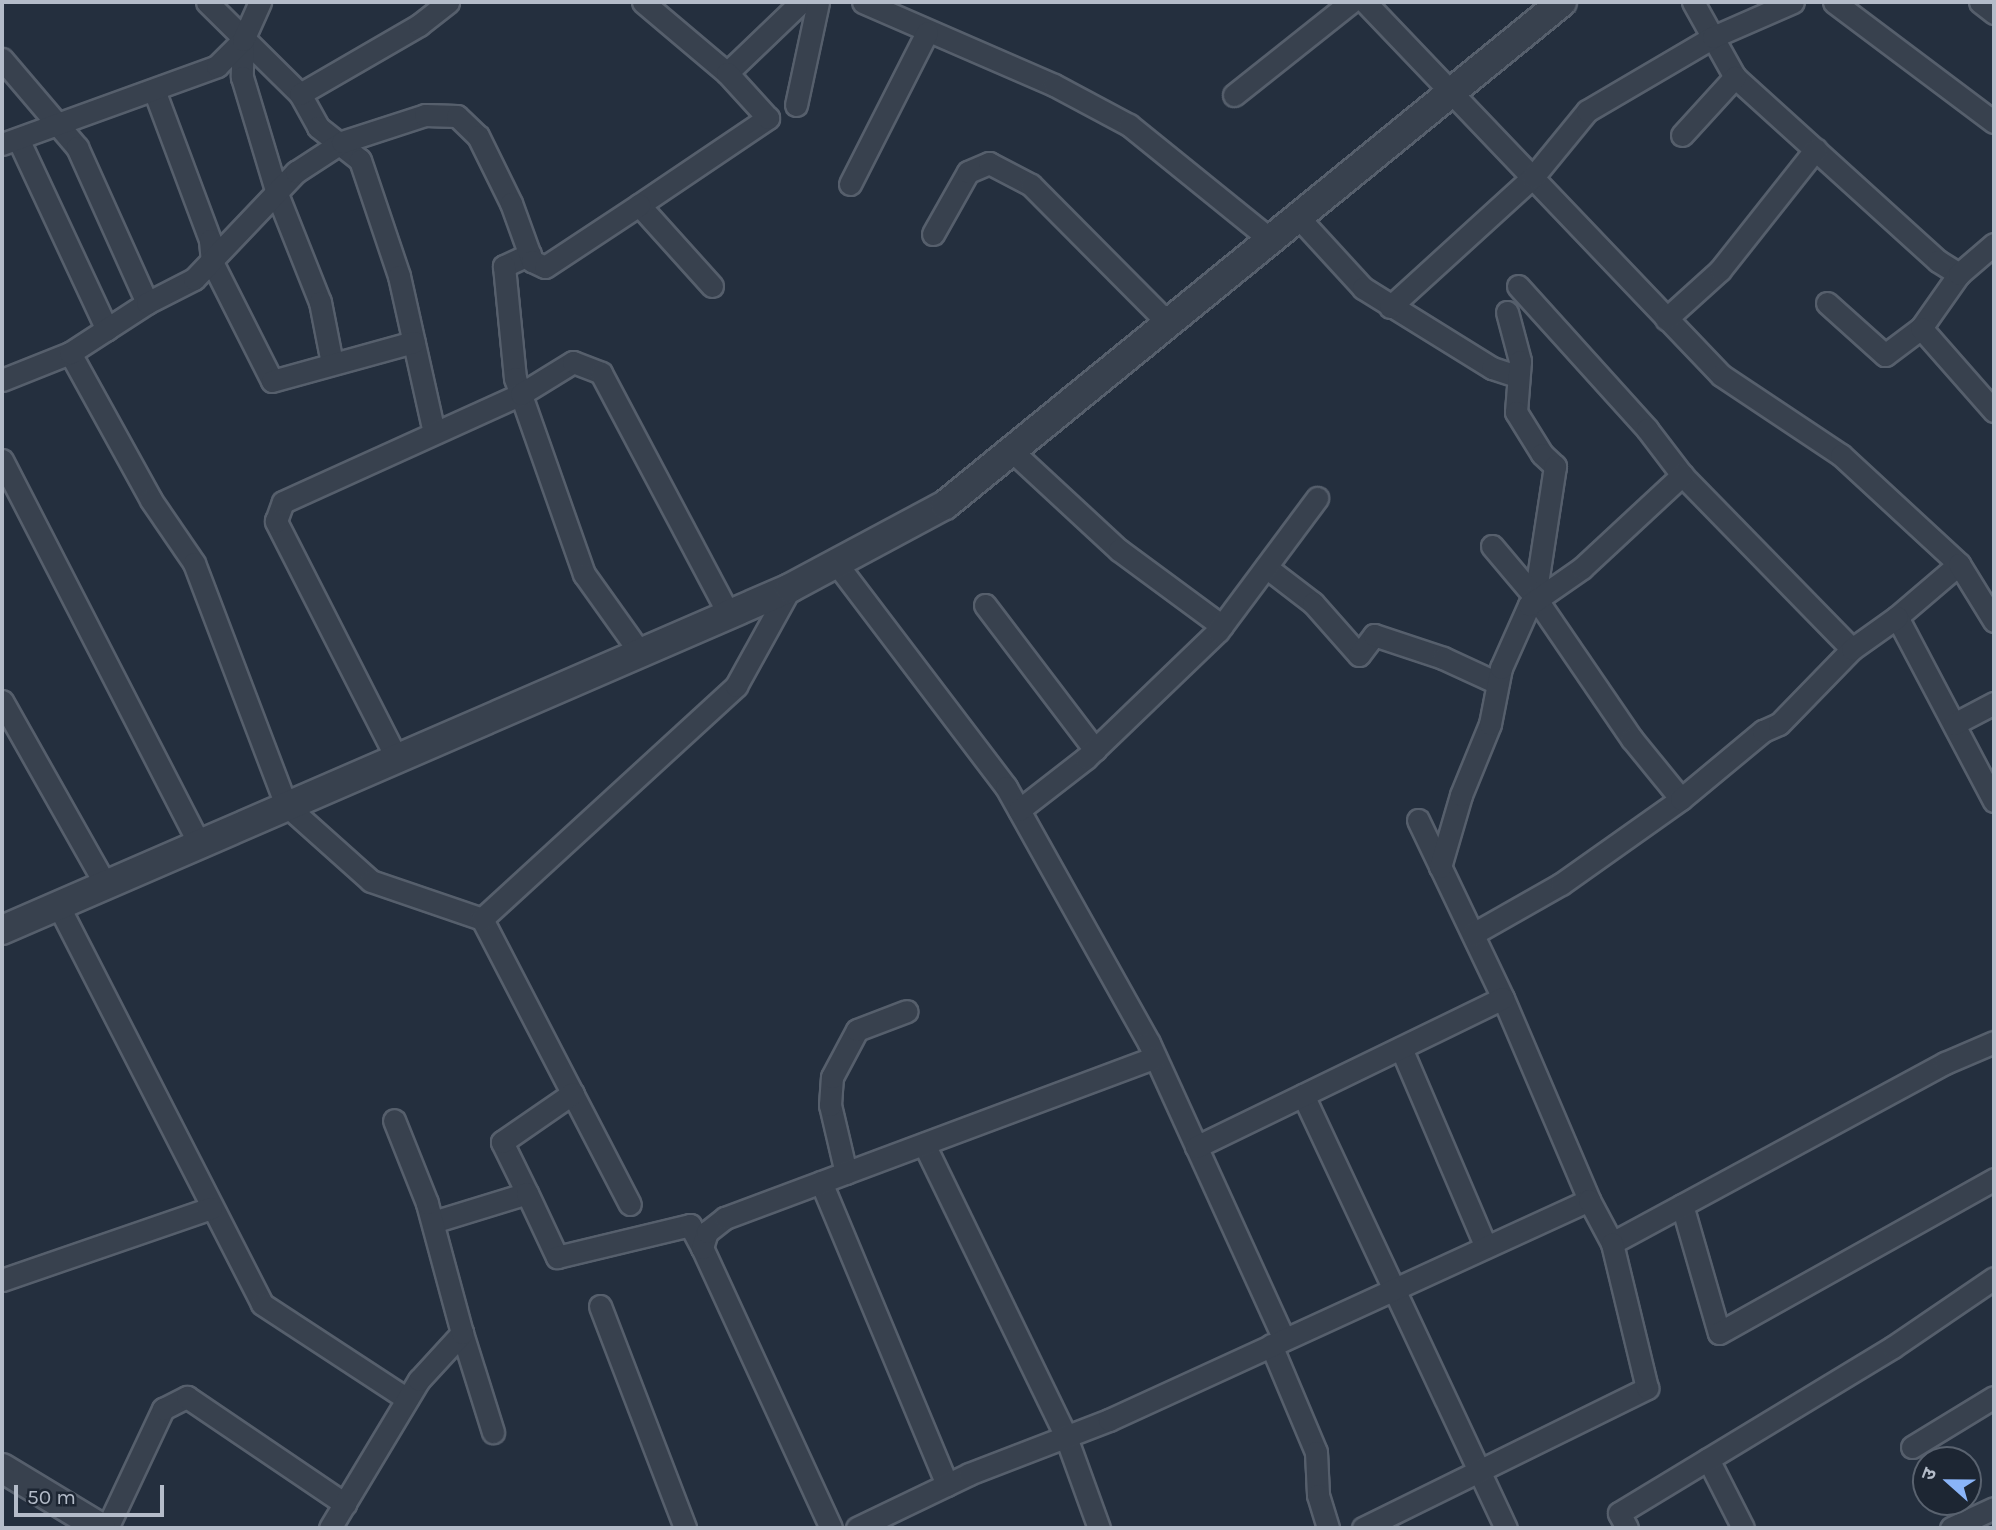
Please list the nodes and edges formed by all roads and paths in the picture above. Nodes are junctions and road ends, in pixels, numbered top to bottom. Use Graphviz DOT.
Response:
graph roads {
  1 [pos="207,2"];
  2 [pos="260,2"];
  3 [pos="448,2"];
  4 [pos="643,2"];
  5 [pos="801,2"];
  6 [pos="818,2"];
  7 [pos="863,2"];
  8 [pos="1351,2"];
  9 [pos="1365,2"];
  10 [pos="1562,2"];
  11 [pos="1693,2"];
  12 [pos="1793,2"];
  13 [pos="1834,2"];
  14 [pos="1980,2"];
  15 [pos="1994,13"];
  16 [pos="927,32"];
  17 [pos="1713,37"];
  18 [pos="243,40"];
  19 [pos="2,59"];
  20 [pos="727,73"];
  21 [pos="1735,77"];
  22 [pos="154,90"];
  23 [pos="1450,92"];
  24 [pos="300,94"];
  25 [pos="1234,95"];
  26 [pos="796,105"];
  27 [pos="1994,122"];
  28 [pos="57,124"];
  29 [pos="1682,135"];
  30 [pos="10,142"];
  31 [pos="342,142"];
  32 [pos="1816,149"];
  33 [pos="1533,177"];
  34 [pos="850,184"];
  35 [pos="277,194"];
  36 [pos="639,205"];
  37 [pos="1298,217"];
  38 [pos="933,234"];
  39 [pos="1270,239"];
  40 [pos="1994,244"];
  41 [pos="530,254"];
  42 [pos="212,262"];
  43 [pos="1959,274"];
  44 [pos="712,286"];
  45 [pos="1518,286"];
  46 [pos="147,303"];
  47 [pos="1827,303"];
  48 [pos="1390,307"];
  49 [pos="1507,312"];
  50 [pos="1666,319"];
  51 [pos="1168,323"];
  52 [pos="1921,328"];
  53 [pos="107,330"];
  54 [pos="414,342"];
  55 [pos="70,353"];
  56 [pos="332,363"];
  57 [pos="1516,376"];
  58 [pos="2,380"];
  59 [pos="521,394"];
  60 [pos="1994,411"];
  61 [pos="434,433"];
  62 [pos="1012,451"];
  63 [pos="2,460"];
  64 [pos="1682,475"];
  65 [pos="1317,498"];
  66 [pos="1492,546"];
  67 [pos="836,563"];
  68 [pos="1959,564"];
  69 [pos="1266,566"];
  70 [pos="790,588"];
  71 [pos="1535,597"];
  72 [pos="985,605"];
  73 [pos="728,612"];
  74 [pos="1896,617"];
  75 [pos="1994,621"];
  76 [pos="1222,626"];
  77 [pos="1852,649"];
  78 [pos="639,650"];
  79 [pos="1497,683"];
  80 [pos="2,701"];
  81 [pos="1994,703"];
  82 [pos="1954,724"];
  83 [pos="1095,750"];
  84 [pos="396,757"];
  85 [pos="1681,799"];
  86 [pos="1994,801"];
  87 [pos="286,805"];
  88 [pos="1019,810"];
  89 [pos="1418,820"];
  90 [pos="199,843"];
  91 [pos="1440,867"];
  92 [pos="105,884"];
  93 [pos="58,905"];
  94 [pos="482,919"];
  95 [pos="2,930"];
  96 [pos="1473,934"];
  97 [pos="1503,998"];
  98 [pos="906,1011"];
  99 [pos="1992,1047"];
  100 [pos="1401,1048"];
  101 [pos="1155,1057"];
  102 [pos="573,1093"];
  103 [pos="1303,1095"];
  104 [pos="394,1120"];
  105 [pos="924,1144"];
  106 [pos="1196,1147"];
  107 [pos="846,1173"];
  108 [pos="1994,1179"];
  109 [pos="821,1182"];
  110 [pos="527,1193"];
  111 [pos="1590,1200"];
  112 [pos="630,1204"];
  113 [pos="1682,1205"];
  114 [pos="211,1208"];
  115 [pos="433,1222"];
  116 [pos="1612,1243"];
  117 [pos="1486,1247"];
  118 [pos="702,1248"];
  119 [pos="1994,1278"];
  120 [pos="2,1280"];
  121 [pos="1395,1288"];
  122 [pos="600,1306"];
  123 [pos="462,1333"];
  124 [pos="1277,1342"];
  125 [pos="1994,1397"];
  126 [pos="407,1399"];
  127 [pos="493,1432"];
  128 [pos="1066,1437"];
  129 [pos="1914,1446"];
  130 [pos="1708,1459"];
  131 [pos="2,1468"];
  132 [pos="1478,1474"];
  133 [pos="947,1485"];
  134 [pos="345,1504"];
  135 [pos="1994,1508"];
  136 [pos="101,1528"];
  137 [pos="107,1528"];
  138 [pos="330,1528"];
  139 [pos="685,1528"];
  140 [pos="831,1528"];
  141 [pos="857,1528"];
  142 [pos="1099,1528"];
  143 [pos="1328,1528"];
  144 [pos="1363,1528"];
  145 [pos="1506,1528"];
  146 [pos="1627,1528"];
  147 [pos="1743,1528"];
  148 [pos="1951,1528"];
  1 -- 18 [label="street"];
  2 -- 18 [label="street"];
  3 -- 24 [label="street"];
  4 -- 20 [label="street"];
  5 -- 20 [label="street"];
  6 -- 26 [label="street"];
  7 -- 16 [label="street"];
  8 -- 25 [label="street"];
  9 -- 23 [label="street"];
  10 -- 23 [label="street"];
  11 -- 17 [label="street"];
  12 -- 17 [label="street"];
  13 -- 27 [label="street"];
  14 -- 15 [label="street"];
  16 -- 34 [label="street"];
  16 -- 39 [label="street"];
  17 -- 21 [label="street"];
  17 -- 33 [label="street"];
  18 -- 22 [label="street"];
  18 -- 24 [label="street"];
  18 -- 35 [label="street"];
  19 -- 28 [label="street"];
  20 -- 36 [label="street"];
  21 -- 29 [label="street"];
  21 -- 32 [label="street"];
  22 -- 28 [label="street"];
  22 -- 42 [label="street"];
  23 -- 33 [label="street"];
  23 -- 37 [label="street"];
  24 -- 31 [label="street"];
  28 -- 30 [label="street"];
  28 -- 46 [label="street"];
  30 -- 53 [label="street"];
  31 -- 35 [label="street"];
  31 -- 41 [label="street"];
  31 -- 54 [label="street"];
  32 -- 43 [label="street"];
  32 -- 50 [label="street"];
  33 -- 48 [label="street"];
  33 -- 50 [label="street"];
  35 -- 42 [label="street"];
  35 -- 56 [label="street"];
  36 -- 41 [label="street"];
  36 -- 44 [label="street"];
  37 -- 39 [label="street"];
  37 -- 48 [label="street"];
  38 -- 51 [label="street"];
  39 -- 51 [label="street"];
  40 -- 43 [label="street"];
  41 -- 59 [label="street"];
  42 -- 46 [label="street"];
  42 -- 56 [label="street"];
  43 -- 52 [label="street"];
  45 -- 64 [label="street"];
  46 -- 53 [label="street"];
  47 -- 52 [label="street"];
  48 -- 57 [label="street"];
  49 -- 57 [label="street"];
  50 -- 68 [label="street"];
  51 -- 62 [label="street"];
  52 -- 60 [label="street"];
  53 -- 55 [label="street"];
  54 -- 56 [label="street"];
  54 -- 61 [label="street"];
  55 -- 58 [label="street"];
  55 -- 87 [label="street"];
  57 -- 71 [label="street"];
  59 -- 61 [label="street"];
  59 -- 73 [label="street"];
  59 -- 78 [label="street"];
  61 -- 84 [label="street"];
  62 -- 67 [label="street"];
  62 -- 76 [label="street"];
  63 -- 90 [label="street"];
  64 -- 71 [label="street"];
  64 -- 77 [label="street"];
  65 -- 69 [label="street"];
  66 -- 71 [label="street"];
  67 -- 70 [label="street"];
  67 -- 88 [label="street"];
  68 -- 74 [label="street"];
  68 -- 75 [label="street"];
  69 -- 76 [label="street"];
  69 -- 79 [label="street"];
  70 -- 73 [label="street"];
  70 -- 94 [label="street"];
  71 -- 79 [label="street"];
  71 -- 85 [label="street"];
  72 -- 83 [label="street"];
  73 -- 78 [label="street"];
  74 -- 77 [label="street"];
  74 -- 82 [label="street"];
  76 -- 83 [label="street"];
  77 -- 85 [label="street"];
  78 -- 84 [label="street"];
  79 -- 91 [label="street"];
  80 -- 92 [label="street"];
  81 -- 82 [label="street"];
  82 -- 86 [label="street"];
  83 -- 88 [label="street"];
  84 -- 87 [label="street"];
  85 -- 96 [label="street"];
  87 -- 90 [label="street"];
  87 -- 94 [label="street"];
  88 -- 101 [label="street"];
  89 -- 91 [label="street"];
  90 -- 92 [label="street"];
  91 -- 96 [label="street"];
  92 -- 93 [label="street"];
  93 -- 95 [label="street"];
  93 -- 114 [label="street"];
  94 -- 102 [label="street"];
  96 -- 97 [label="street"];
  97 -- 100 [label="street"];
  97 -- 111 [label="street"];
  98 -- 107 [label="street"];
  99 -- 113 [label="street"];
  100 -- 103 [label="street"];
  100 -- 117 [label="street"];
  101 -- 105 [label="street"];
  101 -- 106 [label="street"];
  102 -- 110 [label="street"];
  102 -- 112 [label="street"];
  103 -- 106 [label="street"];
  103 -- 121 [label="street"];
  104 -- 115 [label="street"];
  105 -- 107 [label="street"];
  105 -- 128 [label="street"];
  106 -- 124 [label="street"];
  107 -- 109 [label="street"];
  108 -- 113 [label="street"];
  109 -- 118 [label="street"];
  109 -- 133 [label="street"];
  110 -- 115 [label="street"];
  110 -- 118 [label="street"];
  111 -- 116 [label="street"];
  111 -- 117 [label="street"];
  113 -- 116 [label="street"];
  114 -- 120 [label="street"];
  114 -- 126 [label="street"];
  115 -- 123 [label="street"];
  116 -- 132 [label="street"];
  117 -- 121 [label="street"];
  118 -- 140 [label="street"];
  119 -- 130 [label="street"];
  121 -- 124 [label="street"];
  121 -- 132 [label="street"];
  122 -- 139 [label="street"];
  123 -- 126 [label="street"];
  123 -- 127 [label="street"];
  124 -- 128 [label="street"];
  124 -- 143 [label="street"];
  125 -- 129 [label="street"];
  126 -- 134 [label="street"];
  128 -- 133 [label="street"];
  128 -- 142 [label="street"];
  130 -- 146 [label="street"];
  130 -- 147 [label="street"];
  131 -- 136 [label="street"];
  132 -- 144 [label="street"];
  132 -- 145 [label="street"];
  133 -- 141 [label="street"];
  134 -- 137 [label="street"];
  134 -- 138 [label="street"];
  135 -- 148 [label="street"];
}
